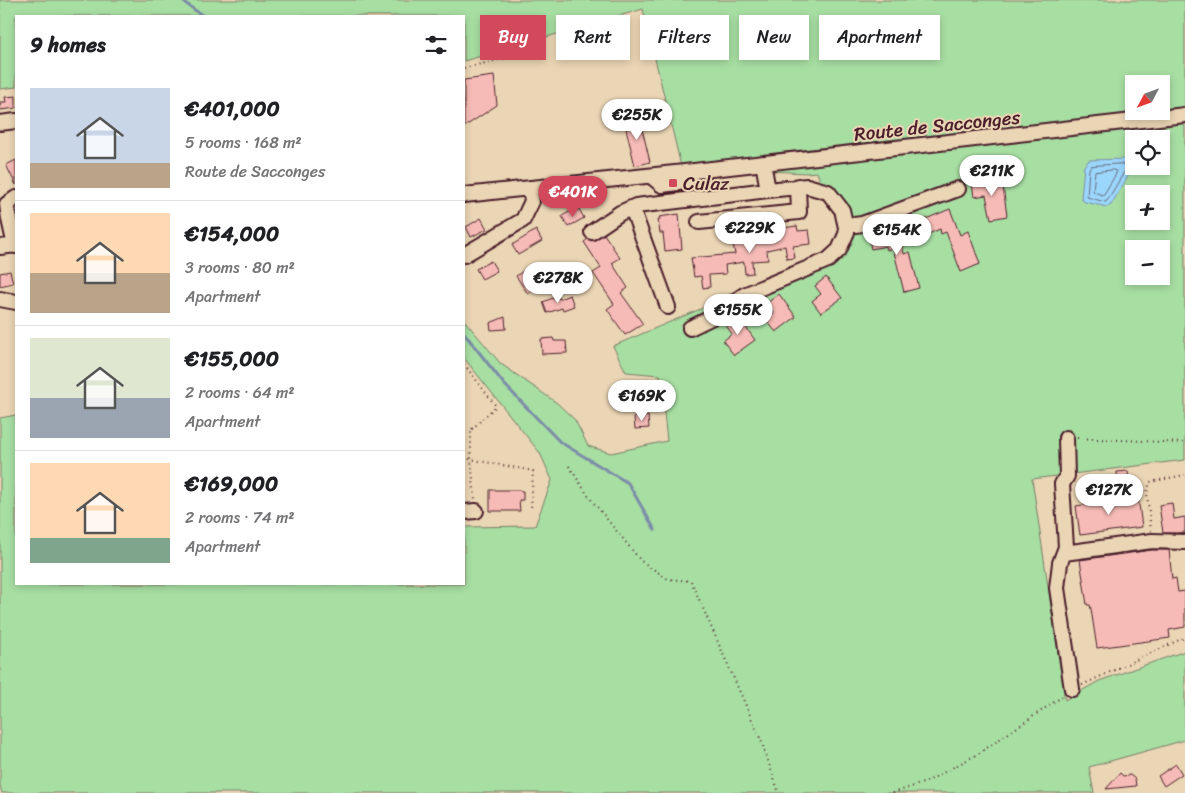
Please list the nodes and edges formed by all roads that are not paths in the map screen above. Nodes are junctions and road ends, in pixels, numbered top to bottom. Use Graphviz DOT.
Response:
graph roads {
  1 [pos="1185,115"];
  2 [pos="15,121"];
  3 [pos="0,123"];
  4 [pos="764,168"];
  5 [pos="798,186"];
  6 [pos="530,188"];
  7 [pos="958,189"];
  8 [pos="768,190"];
  9 [pos="465,195"];
  10 [pos="15,199"];
  11 [pos="632,208"];
  12 [pos="699,222"];
  13 [pos="845,223"];
  14 [pos="592,232"];
  15 [pos="15,241"];
  16 [pos="15,245"];
  17 [pos="0,247"];
  18 [pos="465,254"];
  19 [pos="0,300"];
  20 [pos="15,302"];
  21 [pos="668,306"];
  22 [pos="690,328"];
  23 [pos="1066,438"];
  24 [pos="1185,542"];
  25 [pos="1064,553"];
  26 [pos="1072,689"];
  1 -- 6 [label="street, Route de Sacconges"];
  2 -- 3 [label="street"];
  4 -- 8 [label="street"];
  5 -- 8 [label="street"];
  5 -- 12 [label="street"];
  5 -- 13 [label="street"];
  6 -- 9 [label="street, Route de Sacconges"];
  6 -- 18 [label="street"];
  7 -- 13 [label="street"];
  8 -- 11 [label="street"];
  10 -- 15 [label="street"];
  11 -- 14 [label="street"];
  11 -- 21 [label="street"];
  13 -- 22 [label="street"];
  16 -- 17 [label="street"];
  19 -- 20 [label="street"];
  23 -- 25 [label="street"];
  24 -- 25 [label="street"];
  25 -- 26 [label="street"];
}
